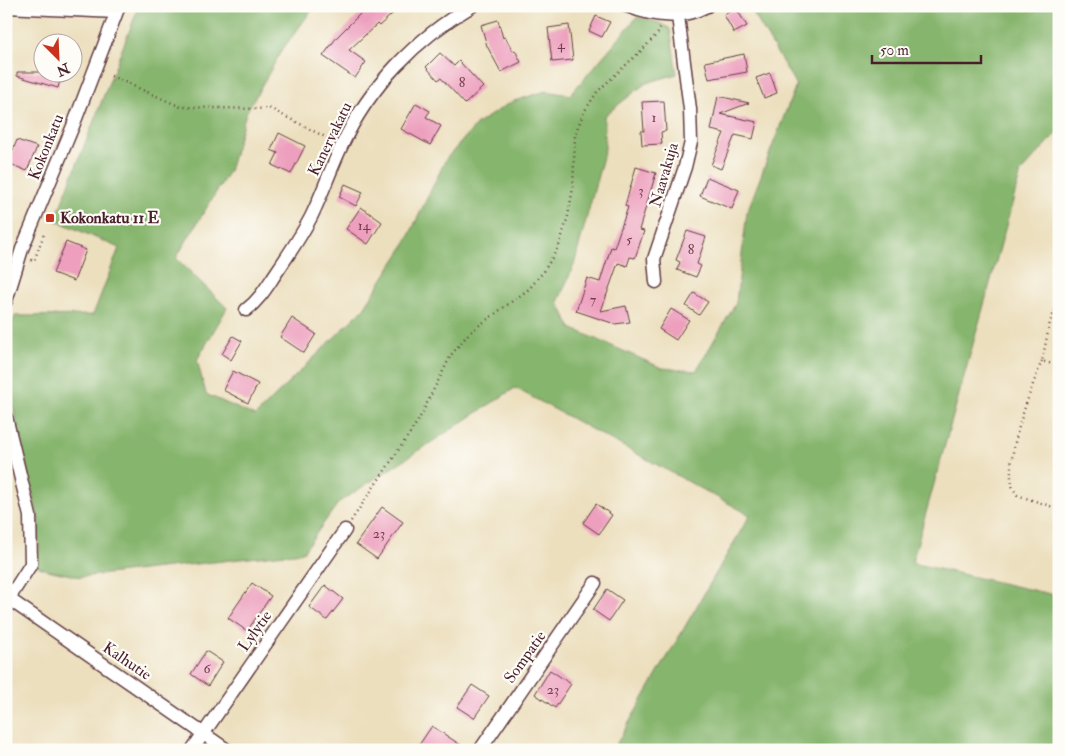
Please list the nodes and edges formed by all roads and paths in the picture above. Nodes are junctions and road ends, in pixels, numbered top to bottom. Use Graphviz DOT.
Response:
graph roads {
  1 [pos="472,6"];
  2 [pos="628,6"];
  3 [pos="707,6"];
  4 [pos="6,7"];
  5 [pos="117,9"];
  6 [pos="663,15"];
  7 [pos="678,16"];
  8 [pos="110,76"];
  9 [pos="342,145"];
  10 [pos="656,282"];
  11 [pos="1059,300"];
  12 [pos="6,301"];
  13 [pos="246,310"];
  14 [pos="1042,361"];
  15 [pos="1059,366"];
  16 [pos="6,417"];
  17 [pos="1059,509"];
  18 [pos="345,530"];
  19 [pos="596,583"];
  20 [pos="7,601"];
  21 [pos="203,733"];
  22 [pos="192,750"];
  23 [pos="227,750"];
  24 [pos="480,750"];
  1 -- 9 [label="street, Kanervakatu"];
  2 -- 6 [label="street"];
  3 -- 7 [label="street"];
  4 -- 5 [label="street"];
  5 -- 12 [label="street, Kokonkatu"];
  6 -- 7 [label="street"];
  6 -- 18 [label="path"];
  7 -- 10 [label="street, Naavakuja"];
  8 -- 9 [label="path"];
  9 -- 13 [label="street, Kanervakatu"];
  11 -- 14 [label="path"];
  14 -- 15 [label="path"];
  14 -- 17 [label="path"];
  16 -- 20 [label="street"];
  18 -- 21 [label="street, Lylytie"];
  19 -- 24 [label="street, Sompatie"];
  20 -- 21 [label="street, Kalhutie"];
  21 -- 22 [label="street, Lylytie"];
  21 -- 23 [label="street, Kalhutie"];
}
